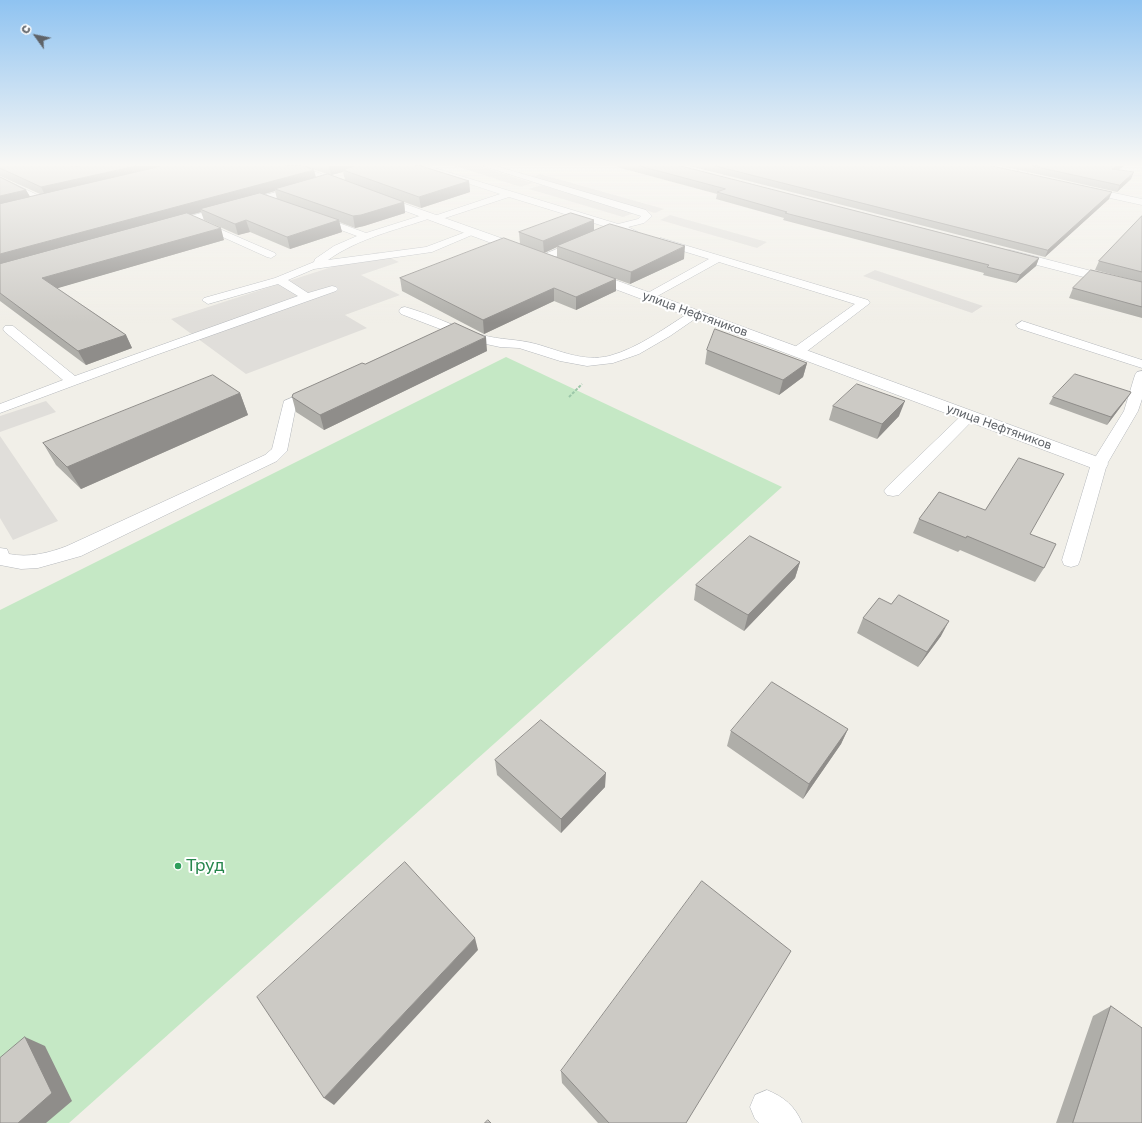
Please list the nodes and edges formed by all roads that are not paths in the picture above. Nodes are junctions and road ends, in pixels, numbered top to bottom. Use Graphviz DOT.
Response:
graph roads {
  1 [pos="318,218"];
  2 [pos="427,218"];
  3 [pos="436,218"];
  4 [pos="589,218"];
  5 [pos="644,218"];
  6 [pos="190,219"];
  7 [pos="617,227"];
  8 [pos="152,230"];
  9 [pos="474,232"];
  10 [pos="602,233"];
  11 [pos="366,236"];
  12 [pos="588,239"];
  13 [pos="996,250"];
  14 [pos="271,255"];
  15 [pos="544,258"];
  16 [pos="718,258"];
  17 [pos="311,266"];
  18 [pos="279,280"];
  19 [pos="1142,288"];
  20 [pos="332,289"];
  21 [pos="307,297"];
  22 [pos="648,297"];
  23 [pos="208,300"];
  24 [pos="405,311"];
  25 [pos="696,314"];
  26 [pos="1022,325"];
  27 [pos="9,329"];
  28 [pos="458,330"];
  29 [pos="436,339"];
  30 [pos="797,352"];
  31 [pos="1142,364"];
  32 [pos="1142,376"];
  33 [pos="74,382"];
  34 [pos="331,385"];
  35 [pos="1,407"];
  36 [pos="969,416"];
  37 [pos="1098,464"];
  38 [pos="893,491"];
  39 [pos="0,554"];
  40 [pos="1070,560"];
  1 -- 11 [label="lane"];
  2 -- 11 [label="lane"];
  3 -- 9 [label="street, улица Нефтяников"];
  4 -- 7 [label="lane"];
  5 -- 7 [label="lane"];
  6 -- 8 [label="street"];
  6 -- 14 [label="lane"];
  7 -- 10 [label="lane"];
  7 -- 16 [label="lane"];
  9 -- 15 [label="street, улица Нефтяников"];
  9 -- 17 [label="lane"];
  11 -- 17 [label="lane"];
  12 -- 15 [label="lane"];
  13 -- 19 [label="street"];
  15 -- 22 [label="street, улица Нефтяников"];
  16 -- 22 [label="lane"];
  16 -- 30 [label="lane"];
  17 -- 18 [label="lane"];
  18 -- 21 [label="lane"];
  18 -- 23 [label="lane"];
  20 -- 21 [label="lane"];
  21 -- 33 [label="lane"];
  22 -- 25 [label="street, улица Нефтяников"];
  24 -- 28 [label="lane"];
  25 -- 28 [label="lane"];
  25 -- 30 [label="street, улица Нефтяников"];
  26 -- 31 [label="lane"];
  27 -- 33 [label="lane"];
  28 -- 29 [label="lane"];
  30 -- 36 [label="street, улица Нефтяников"];
  32 -- 37 [label="lane"];
  33 -- 35 [label="lane"];
  34 -- 39 [label="lane"];
  36 -- 37 [label="street, улица Нефтяников"];
  36 -- 38 [label="lane"];
  37 -- 40 [label="lane"];
}
